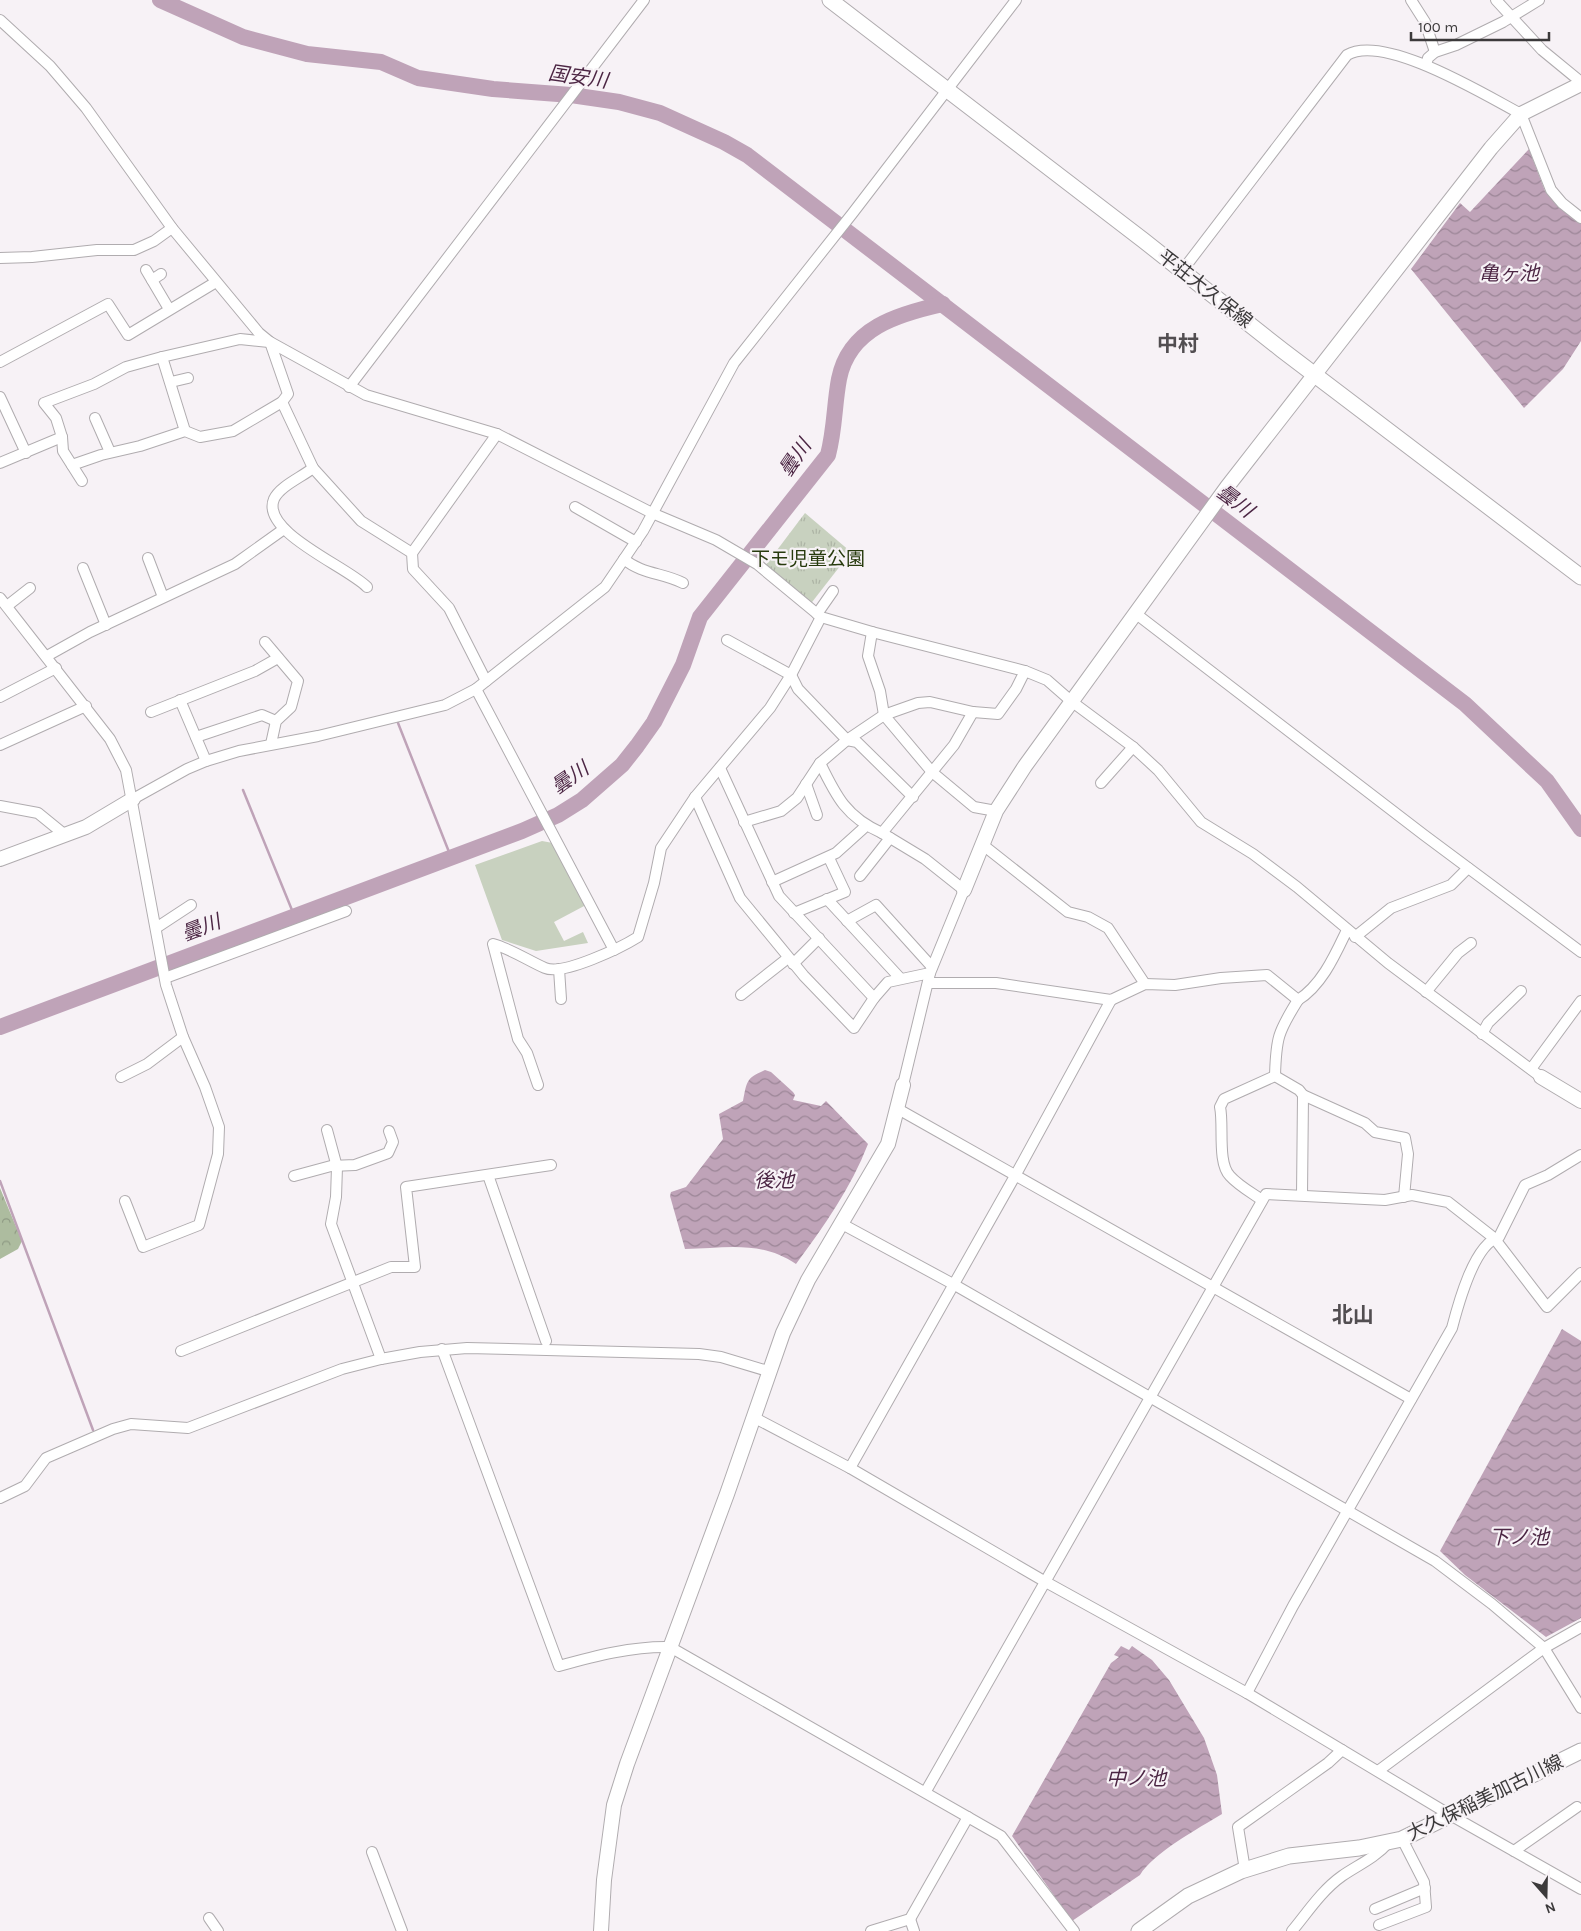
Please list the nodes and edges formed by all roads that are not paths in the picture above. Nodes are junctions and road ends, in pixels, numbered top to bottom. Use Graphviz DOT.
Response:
graph roads {
  1 [pos="644,0"];
  2 [pos="830,0"];
  3 [pos="1016,0"];
  4 [pos="1411,0"];
  5 [pos="1496,0"];
  6 [pos="1539,0"];
  7 [pos="1512,16"];
  8 [pos="0,20"];
  9 [pos="1434,52"];
  10 [pos="1426,65"];
  11 [pos="1581,83"];
  12 [pos="946,90"];
  13 [pos="1521,114"];
  14 [pos="1581,218"];
  15 [pos="172,228"];
  16 [pos="0,258"];
  17 [pos="146,270"];
  18 [pos="1182,271"];
  19 [pos="216,282"];
  20 [pos="169,309"];
  21 [pos="270,342"];
  22 [pos="162,357"];
  23 [pos="0,362"];
  24 [pos="1314,375"];
  25 [pos="188,378"];
  26 [pos="171,382"];
  27 [pos="350,387"];
  28 [pos="0,398"];
  29 [pos="282,402"];
  30 [pos="95,418"];
  31 [pos="185,432"];
  32 [pos="497,434"];
  33 [pos="62,437"];
  34 [pos="110,452"];
  35 [pos="26,453"];
  36 [pos="0,463"];
  37 [pos="72,466"];
  38 [pos="313,468"];
  39 [pos="82,481"];
  40 [pos="575,506"];
  41 [pos="652,513"];
  42 [pos="284,529"];
  43 [pos="636,542"];
  44 [pos="412,553"];
  45 [pos="148,558"];
  46 [pos="624,559"];
  47 [pos="88,573"];
  48 [pos="1581,577"];
  49 [pos="683,583"];
  50 [pos="367,587"];
  51 [pos="30,588"];
  52 [pos="833,591"];
  53 [pos="163,597"];
  54 [pos="3,602"];
  55 [pos="1136,613"];
  56 [pos="819,616"];
  57 [pos="106,625"];
  58 [pos="872,632"];
  59 [pos="727,640"];
  60 [pos="265,642"];
  61 [pos="46,656"];
  62 [pos="278,658"];
  63 [pos="56,668"];
  64 [pos="1025,671"];
  65 [pos="791,675"];
  66 [pos="486,680"];
  67 [pos="476,689"];
  68 [pos="0,697"];
  69 [pos="180,700"];
  70 [pos="1071,702"];
  71 [pos="86,706"];
  72 [pos="151,712"];
  73 [pos="973,712"];
  74 [pos="884,715"];
  75 [pos="276,721"];
  76 [pos="196,737"];
  77 [pos="847,740"];
  78 [pos="271,744"];
  79 [pos="0,746"];
  80 [pos="1133,747"];
  81 [pos="206,761"];
  82 [pos="820,763"];
  83 [pos="720,768"];
  84 [pos="932,772"];
  85 [pos="1101,783"];
  86 [pos="806,784"];
  87 [pos="913,796"];
  88 [pos="695,797"];
  89 [pos="133,799"];
  90 [pos="0,806"];
  91 [pos="996,811"];
  92 [pos="817,815"];
  93 [pos="744,822"];
  94 [pos="866,826"];
  95 [pos="65,835"];
  96 [pos="886,836"];
  97 [pos="983,845"];
  98 [pos="828,858"];
  99 [pos="0,859"];
  100 [pos="1468,868"];
  101 [pos="860,876"];
  102 [pos="772,882"];
  103 [pos="964,890"];
  104 [pos="827,899"];
  105 [pos="191,905"];
  106 [pos="346,911"];
  107 [pos="794,912"];
  108 [pos="847,921"];
  109 [pos="156,928"];
  110 [pos="1351,934"];
  111 [pos="818,938"];
  112 [pos="1471,943"];
  113 [pos="614,950"];
  114 [pos="1581,952"];
  115 [pos="791,961"];
  116 [pos="559,969"];
  117 [pos="930,974"];
  118 [pos="165,977"];
  119 [pos="900,978"];
  120 [pos="1146,984"];
  121 [pos="1521,991"];
  122 [pos="1426,992"];
  123 [pos="741,995"];
  124 [pos="874,998"];
  125 [pos="561,999"];
  126 [pos="1111,1000"];
  127 [pos="1298,1000"];
  128 [pos="1581,1001"];
  129 [pos="1482,1034"];
  130 [pos="182,1037"];
  131 [pos="1536,1073"];
  132 [pos="1275,1076"];
  133 [pos="121,1077"];
  134 [pos="538,1085"];
  135 [pos="903,1085"];
  136 [pos="1303,1095"];
  137 [pos="1581,1101"];
  138 [pos="898,1109"];
  139 [pos="327,1130"];
  140 [pos="389,1131"];
  141 [pos="1581,1155"];
  142 [pos="551,1166"];
  143 [pos="336,1167"];
  144 [pos="488,1175"];
  145 [pos="294,1176"];
  146 [pos="1014,1176"];
  147 [pos="1302,1195"];
  148 [pos="1404,1197"];
  149 [pos="1262,1200"];
  150 [pos="125,1202"];
  151 [pos="842,1224"];
  152 [pos="1494,1238"];
  153 [pos="1581,1273"];
  154 [pos="353,1283"];
  155 [pos="953,1284"];
  156 [pos="1212,1287"];
  157 [pos="546,1341"];
  158 [pos="442,1349"];
  159 [pos="181,1351"];
  160 [pos="382,1358"];
  161 [pos="771,1372"];
  162 [pos="1151,1398"];
  163 [pos="1411,1399"];
  164 [pos="754,1418"];
  165 [pos="850,1468"];
  166 [pos="0,1498"];
  167 [pos="1348,1511"];
  168 [pos="1044,1581"];
  169 [pos="1581,1627"];
  170 [pos="670,1647"];
  171 [pos="1544,1648"];
  172 [pos="1247,1693"];
  173 [pos="1578,1694"];
  174 [pos="1581,1708"];
  175 [pos="1342,1750"];
  176 [pos="1581,1751"];
  177 [pos="1378,1771"];
  178 [pos="926,1791"];
  179 [pos="1577,1808"];
  180 [pos="1452,1816"];
  181 [pos="968,1817"];
  182 [pos="1395,1841"];
  183 [pos="1514,1851"];
  184 [pos="372,1852"];
  185 [pos="1244,1870"];
  186 [pos="1425,1888"];
  187 [pos="1581,1889"];
  188 [pos="1375,1909"];
  189 [pos="209,1918"];
  190 [pos="910,1919"];
  191 [pos="1379,1925"];
  192 [pos="218,1931"];
  193 [pos="402,1931"];
  194 [pos="601,1931"];
  195 [pos="870,1931"];
  196 [pos="914,1931"];
  197 [pos="1074,1931"];
  198 [pos="1139,1931"];
  199 [pos="1292,1931"];
  1 -- 27 [label="street"];
  2 -- 12 [label="main road, 平荘大久保線"];
  3 -- 12 [label="street"];
  4 -- 9 [label="street"];
  5 -- 7 [label="street"];
  6 -- 7 [label="street"];
  7 -- 9 [label="street"];
  7 -- 11 [label="street"];
  8 -- 15 [label="street"];
  9 -- 10 [label="street"];
  10 -- 13 [label="street"];
  10 -- 18 [label="street"];
  11 -- 13 [label="street"];
  12 -- 18 [label="main road, 平荘大久保線"];
  12 -- 41 [label="street"];
  13 -- 14 [label="street"];
  13 -- 24 [label="street"];
  15 -- 16 [label="street"];
  15 -- 19 [label="street"];
  17 -- 20 [label="street"];
  18 -- 24 [label="main road, 平荘大久保線"];
  19 -- 20 [label="street"];
  19 -- 21 [label="street"];
  20 -- 23 [label="street"];
  21 -- 22 [label="street"];
  21 -- 27 [label="street"];
  21 -- 29 [label="street"];
  22 -- 26 [label="street"];
  22 -- 33 [label="street"];
  24 -- 48 [label="main road, 平荘大久保線"];
  24 -- 55 [label="street"];
  25 -- 26 [label="street"];
  26 -- 31 [label="street"];
  27 -- 32 [label="street"];
  28 -- 35 [label="street"];
  29 -- 31 [label="street"];
  29 -- 38 [label="street"];
  30 -- 34 [label="street"];
  31 -- 34 [label="street"];
  32 -- 41 [label="street"];
  32 -- 44 [label="street"];
  33 -- 35 [label="street"];
  33 -- 37 [label="street"];
  34 -- 37 [label="street"];
  35 -- 36 [label="street"];
  37 -- 39 [label="street"];
  38 -- 42 [label="street"];
  38 -- 44 [label="street"];
  40 -- 43 [label="street"];
  41 -- 43 [label="street"];
  41 -- 56 [label="street"];
  42 -- 50 [label="street"];
  42 -- 53 [label="street"];
  43 -- 46 [label="street"];
  44 -- 66 [label="street"];
  45 -- 53 [label="street"];
  46 -- 49 [label="street"];
  46 -- 66 [label="street"];
  47 -- 57 [label="street"];
  51 -- 54 [label="street"];
  52 -- 56 [label="street"];
  53 -- 57 [label="street"];
  54 -- 61 [label="street"];
  55 -- 70 [label="street"];
  55 -- 100 [label="street"];
  56 -- 58 [label="street"];
  56 -- 65 [label="street"];
  57 -- 61 [label="street"];
  58 -- 64 [label="street"];
  58 -- 74 [label="street"];
  59 -- 65 [label="street"];
  60 -- 62 [label="street"];
  61 -- 63 [label="street"];
  62 -- 69 [label="street"];
  62 -- 75 [label="street"];
  63 -- 68 [label="street"];
  63 -- 71 [label="street"];
  64 -- 70 [label="street"];
  64 -- 73 [label="street"];
  65 -- 77 [label="street"];
  65 -- 83 [label="street"];
  66 -- 67 [label="street"];
  67 -- 78 [label="street"];
  67 -- 113 [label="street"];
  69 -- 72 [label="street"];
  69 -- 76 [label="street"];
  70 -- 80 [label="street"];
  70 -- 91 [label="street"];
  71 -- 79 [label="street"];
  71 -- 89 [label="street"];
  73 -- 74 [label="street"];
  73 -- 84 [label="street"];
  74 -- 77 [label="street"];
  74 -- 84 [label="street"];
  75 -- 76 [label="street"];
  75 -- 78 [label="street"];
  76 -- 81 [label="street"];
  77 -- 82 [label="street"];
  77 -- 87 [label="street"];
  78 -- 81 [label="street"];
  80 -- 85 [label="street"];
  80 -- 110 [label="street"];
  81 -- 89 [label="street"];
  82 -- 86 [label="street"];
  82 -- 94 [label="street"];
  83 -- 88 [label="street"];
  83 -- 93 [label="street"];
  84 -- 87 [label="street"];
  84 -- 91 [label="street"];
  86 -- 92 [label="street"];
  86 -- 93 [label="street"];
  87 -- 96 [label="street"];
  88 -- 113 [label="street"];
  88 -- 115 [label="street"];
  89 -- 95 [label="street"];
  89 -- 109 [label="street"];
  90 -- 95 [label="street"];
  91 -- 97 [label="street"];
  93 -- 102 [label="street"];
  94 -- 96 [label="street"];
  94 -- 98 [label="street"];
  95 -- 99 [label="street"];
  96 -- 101 [label="street"];
  96 -- 103 [label="street"];
  97 -- 103 [label="street"];
  97 -- 120 [label="street"];
  98 -- 102 [label="street"];
  98 -- 104 [label="street"];
  100 -- 110 [label="street"];
  100 -- 114 [label="street"];
  102 -- 107 [label="street"];
  103 -- 117 [label="street"];
  104 -- 107 [label="street"];
  104 -- 108 [label="street"];
  105 -- 109 [label="street"];
  106 -- 118 [label="street"];
  107 -- 111 [label="street"];
  108 -- 117 [label="street"];
  108 -- 119 [label="street"];
  109 -- 118 [label="street"];
  110 -- 122 [label="street"];
  110 -- 127 [label="street"];
  111 -- 115 [label="street"];
  111 -- 124 [label="street"];
  112 -- 122 [label="street"];
  113 -- 116 [label="street"];
  115 -- 123 [label="street"];
  115 -- 124 [label="street"];
  116 -- 125 [label="street"];
  116 -- 134 [label="street"];
  117 -- 119 [label="street"];
  117 -- 126 [label="street"];
  117 -- 135 [label="street"];
  118 -- 130 [label="street"];
  119 -- 124 [label="street"];
  120 -- 126 [label="street"];
  120 -- 127 [label="street"];
  121 -- 129 [label="street"];
  122 -- 129 [label="street"];
  126 -- 146 [label="street"];
  127 -- 132 [label="street"];
  128 -- 131 [label="street"];
  129 -- 131 [label="street"];
  130 -- 133 [label="street"];
  130 -- 150 [label="street"];
  131 -- 137 [label="street"];
  132 -- 136 [label="street"];
  132 -- 149 [label="street"];
  135 -- 138 [label="street"];
  136 -- 147 [label="street"];
  136 -- 148 [label="street"];
  138 -- 146 [label="street"];
  138 -- 151 [label="street"];
  139 -- 143 [label="street"];
  140 -- 143 [label="street"];
  141 -- 152 [label="street"];
  142 -- 144 [label="street"];
  143 -- 145 [label="street"];
  143 -- 154 [label="street"];
  144 -- 154 [label="street"];
  144 -- 157 [label="street"];
  146 -- 155 [label="street"];
  146 -- 156 [label="street"];
  147 -- 148 [label="street"];
  147 -- 149 [label="street"];
  148 -- 152 [label="street"];
  149 -- 156 [label="street"];
  151 -- 155 [label="street"];
  151 -- 161 [label="street"];
  152 -- 153 [label="street"];
  152 -- 163 [label="street"];
  154 -- 159 [label="street"];
  154 -- 160 [label="street"];
  155 -- 162 [label="street"];
  155 -- 165 [label="street"];
  156 -- 162 [label="street"];
  156 -- 163 [label="street"];
  158 -- 160 [label="street"];
  158 -- 161 [label="street"];
  158 -- 170 [label="street"];
  160 -- 166 [label="street"];
  161 -- 164 [label="street"];
  162 -- 167 [label="street"];
  162 -- 168 [label="street"];
  163 -- 167 [label="street"];
  164 -- 165 [label="street"];
  164 -- 170 [label="street"];
  165 -- 168 [label="street"];
  167 -- 171 [label="street"];
  167 -- 172 [label="street"];
  168 -- 172 [label="street"];
  168 -- 178 [label="street"];
  169 -- 171 [label="street"];
  170 -- 178 [label="street"];
  170 -- 194 [label="street"];
  171 -- 173 [label="street"];
  171 -- 177 [label="street"];
  172 -- 175 [label="street"];
  173 -- 174 [label="street"];
  175 -- 177 [label="street"];
  175 -- 185 [label="street"];
  176 -- 180 [label="main road, 大久保稲美加古川線"];
  177 -- 180 [label="street"];
  178 -- 181 [label="street"];
  179 -- 183 [label="street"];
  180 -- 182 [label="main road, 大久保稲美加古川線"];
  180 -- 183 [label="street"];
  181 -- 190 [label="street"];
  181 -- 197 [label="street"];
  182 -- 185 [label="main road, 大久保稲美加古川線"];
  182 -- 186 [label="street"];
  182 -- 199 [label="street"];
  183 -- 187 [label="street"];
  184 -- 193 [label="street"];
  185 -- 198 [label="main road, 大久保稲美加古川線"];
  186 -- 188 [label="street"];
  186 -- 191 [label="street"];
  189 -- 192 [label="street"];
  190 -- 195 [label="street"];
  190 -- 196 [label="street"];
}
